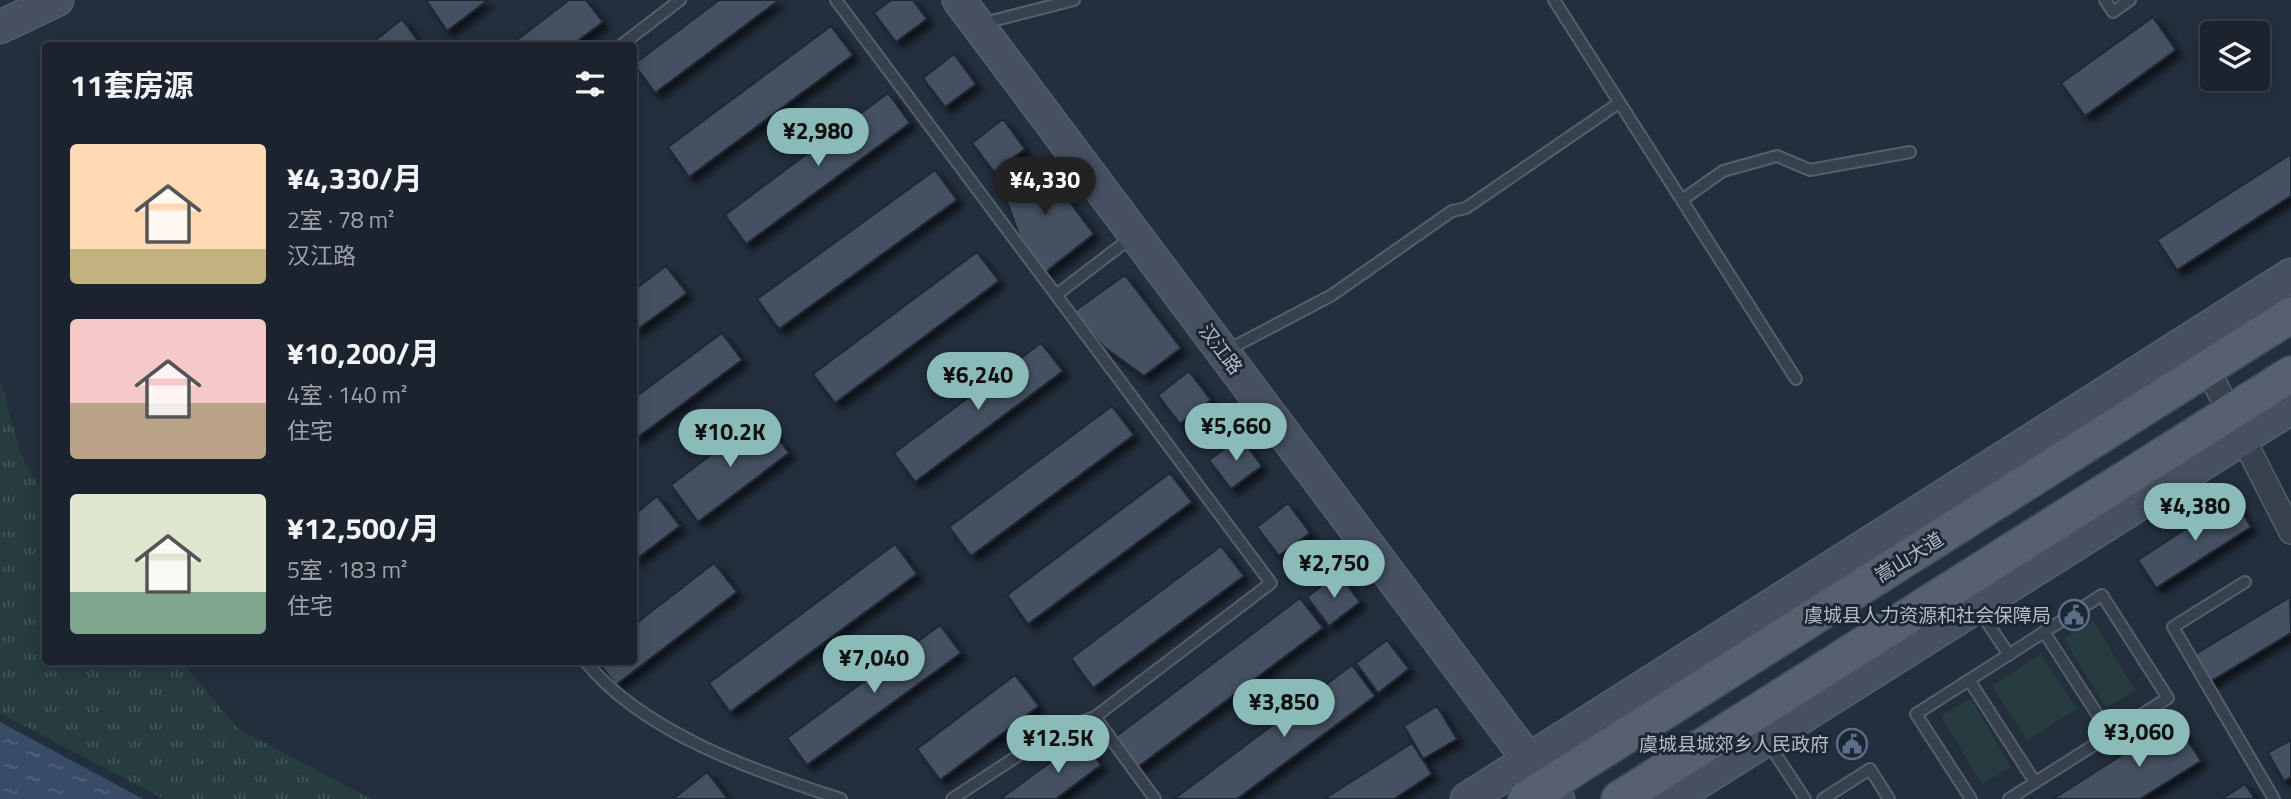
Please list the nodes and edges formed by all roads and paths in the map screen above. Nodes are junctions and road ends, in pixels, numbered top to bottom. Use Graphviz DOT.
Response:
graph roads {
  1 [pos="57,0"];
  2 [pos="680,0"];
  3 [pos="836,0"];
  4 [pos="959,0"];
  5 [pos="1074,0"];
  6 [pos="1553,0"];
  7 [pos="2105,0"];
  8 [pos="2130,0"];
  9 [pos="978,25"];
  10 [pos="0,27"];
  11 [pos="625,42"];
  12 [pos="1619,103"];
  13 [pos="1910,152"];
  14 [pos="1682,200"];
  15 [pos="1135,234"];
  16 [pos="2291,275"];
  17 [pos="1056,295"];
  18 [pos="2291,315"];
  19 [pos="1224,352"];
  20 [pos="2207,368"];
  21 [pos="2291,374"];
  22 [pos="1796,379"];
  23 [pos="2291,408"];
  24 [pos="2235,426"];
  25 [pos="2291,532"];
  26 [pos="2245,582"];
  27 [pos="1969,595"];
  28 [pos="2044,632"];
  29 [pos="2008,655"];
  30 [pos="589,665"];
  31 [pos="1969,680"];
  32 [pos="1095,717"];
  33 [pos="1758,728"];
  34 [pos="2110,734"];
  35 [pos="2035,782"];
  36 [pos="1540,786"];
  37 [pos="841,799"];
  38 [pos="952,799"];
  39 [pos="1155,799"];
  40 [pos="1467,799"];
  41 [pos="1619,799"];
  42 [pos="1672,799"];
  43 [pos="1805,799"];
  44 [pos="1823,799"];
  45 [pos="1889,799"];
  46 [pos="1971,799"];
  47 [pos="2009,799"];
  48 [pos="2274,799"];
  1 -- 10 [label="main road"];
  2 -- 11 [label="lane"];
  3 -- 17 [label="lane"];
  4 -- 9 [label="main road, 汉江路"];
  5 -- 9 [label="lane"];
  6 -- 12 [label="lane"];
  7 -- 8 [label="lane"];
  9 -- 15 [label="main road, 汉江路"];
  12 -- 14 [label="lane"];
  12 -- 19 [label="lane"];
  13 -- 14 [label="lane"];
  14 -- 22 [label="lane"];
  15 -- 17 [label="lane"];
  15 -- 19 [label="main road, 汉江路"];
  16 -- 36 [label="main road"];
  17 -- 32 [label="lane"];
  18 -- 20 [label="main road, 嵩山大道"];
  19 -- 36 [label="main road, 汉江路"];
  20 -- 24 [label="street"];
  20 -- 36 [label="main road, 嵩山大道"];
  21 -- 24 [label="main road"];
  23 -- 24 [label="main road"];
  24 -- 25 [label="street"];
  24 -- 27 [label="main road"];
  26 -- 48 [label="lane"];
  27 -- 29 [label="lane"];
  27 -- 33 [label="main road"];
  28 -- 29 [label="lane"];
  28 -- 34 [label="lane"];
  28 -- 34 [label="lane"];
  29 -- 31 [label="lane"];
  30 -- 37 [label="lane"];
  31 -- 35 [label="lane"];
  31 -- 46 [label="lane"];
  32 -- 38 [label="lane"];
  32 -- 39 [label="lane"];
  33 -- 41 [label="main road"];
  33 -- 42 [label="main road"];
  33 -- 43 [label="lane"];
  34 -- 35 [label="lane"];
  35 -- 47 [label="lane"];
  36 -- 40 [label="main road"];
  44 -- 45 [label="lane"];
}
